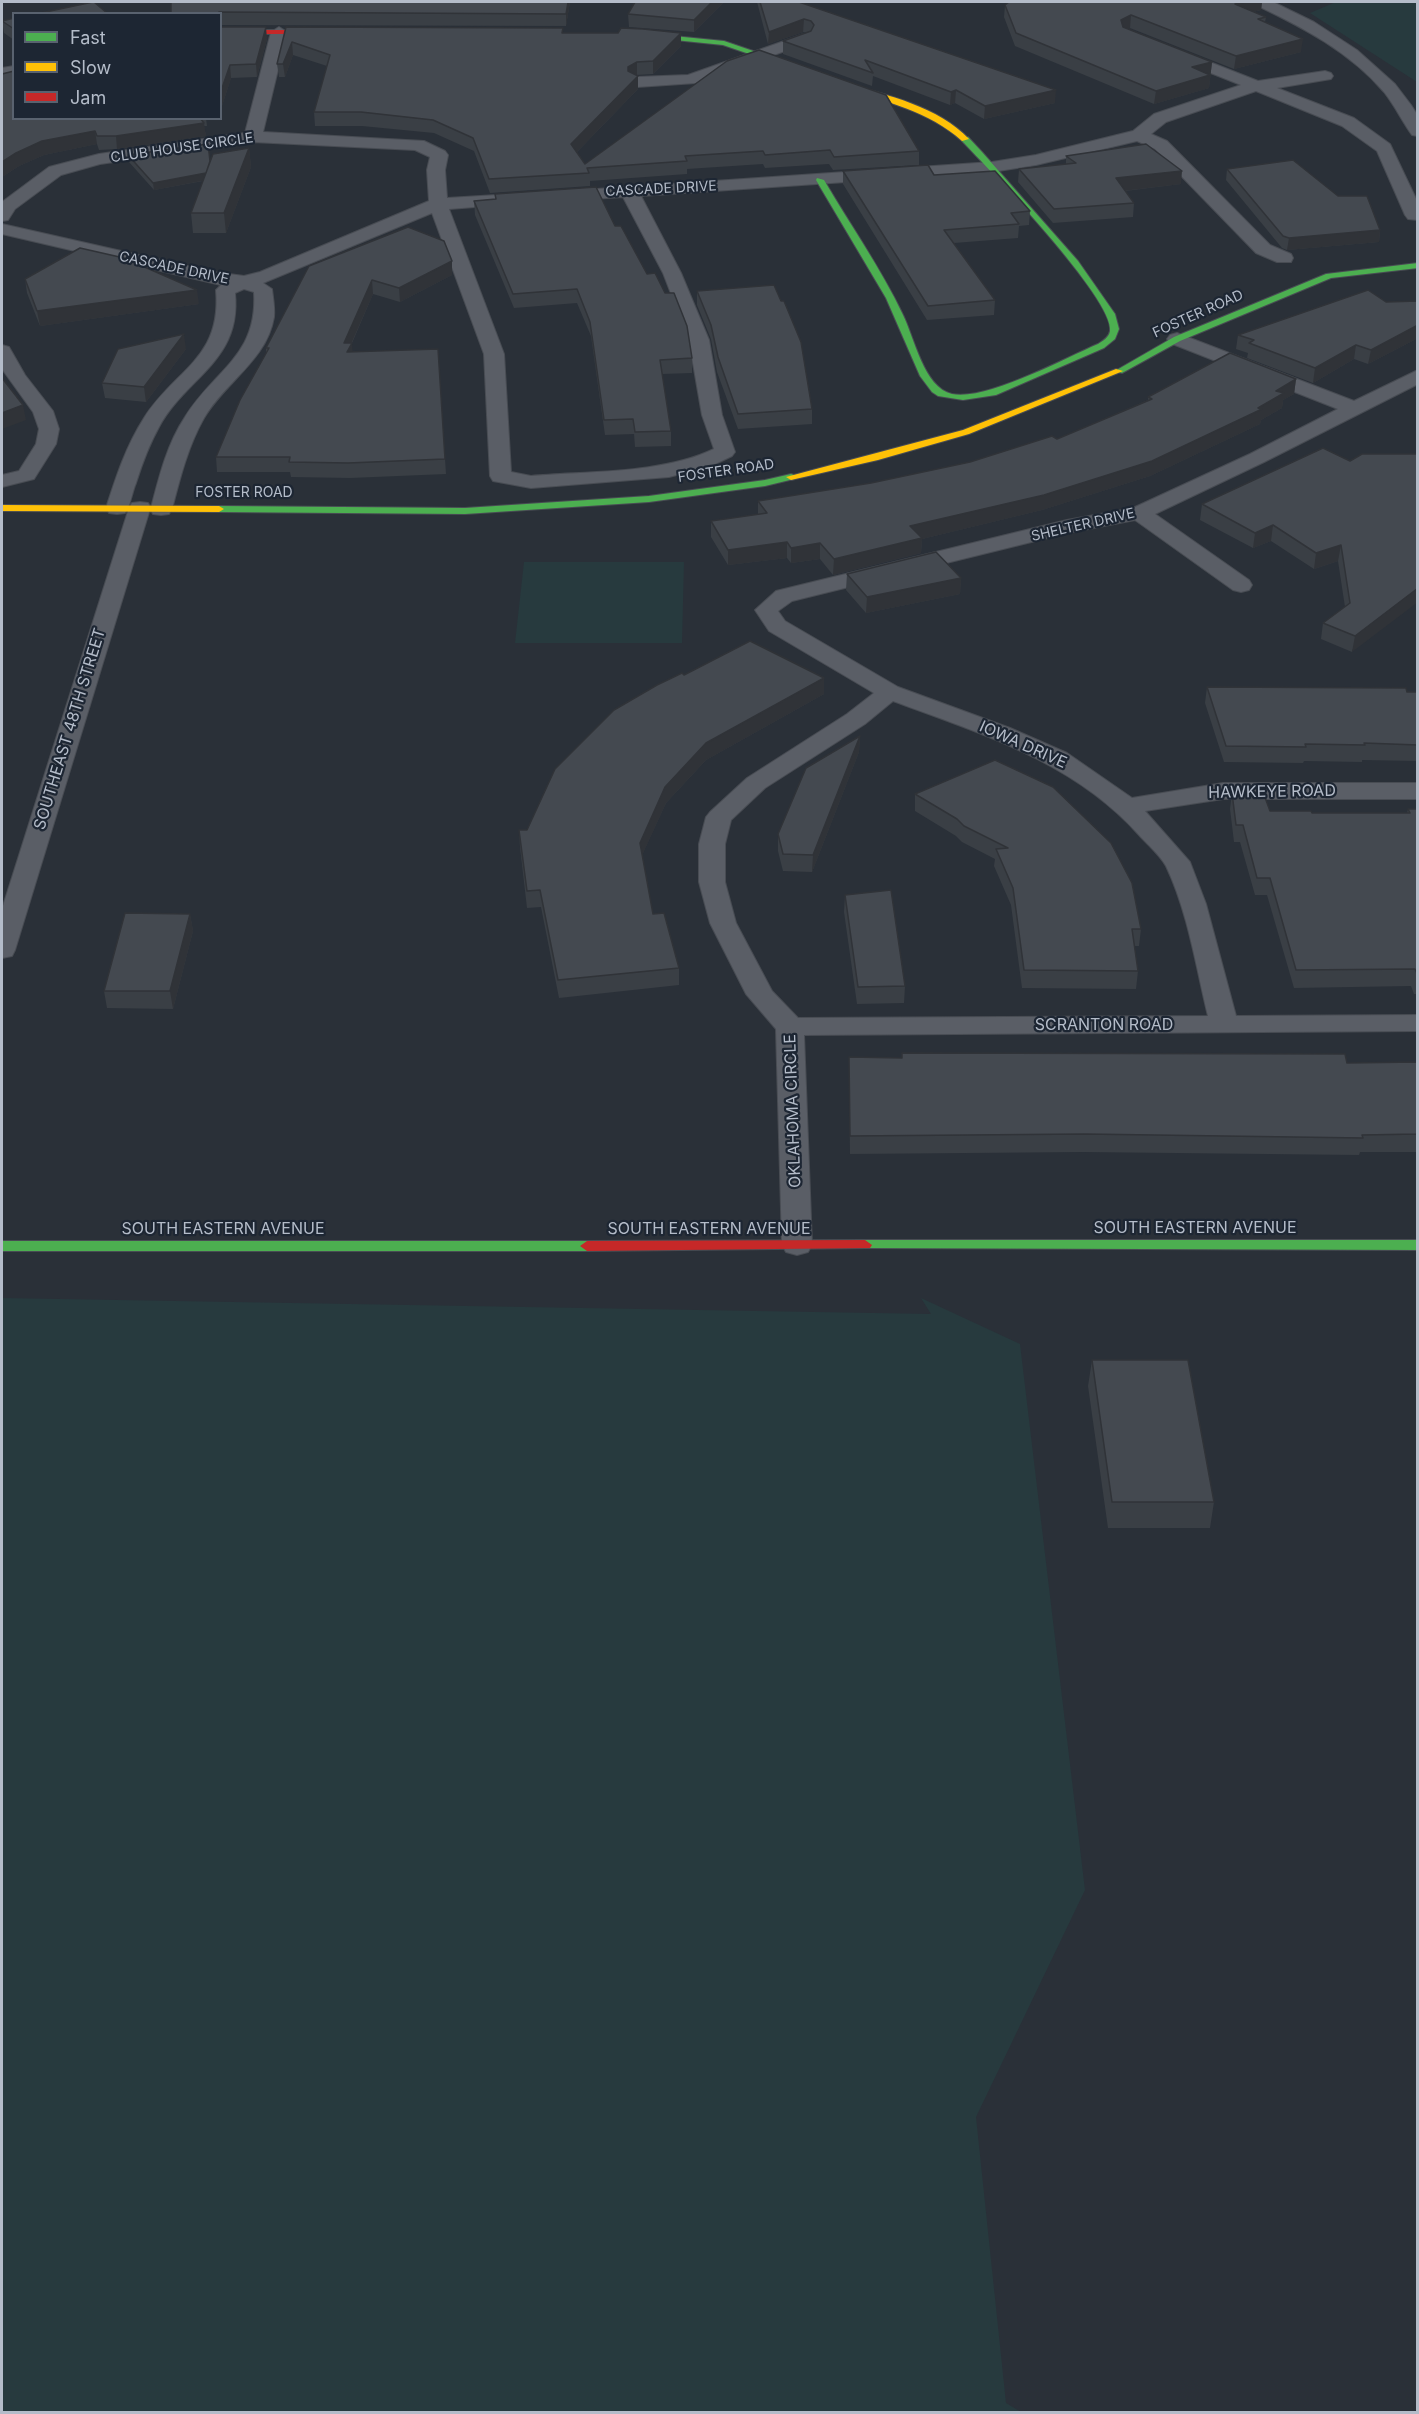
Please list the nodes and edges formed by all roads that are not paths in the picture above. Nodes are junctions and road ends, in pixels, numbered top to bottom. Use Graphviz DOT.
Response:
graph roads {
  1 [pos="1261,2"];
  2 [pos="222,32"];
  3 [pos="279,32"];
  4 [pos="339,32"];
  5 [pos="621,34"];
  6 [pos="804,39"];
  7 [pos="1161,48"];
  8 [pos="764,56"];
  9 [pos="808,72"];
  10 [pos="1325,76"];
  11 [pos="830,80"];
  12 [pos="637,82"];
  13 [pos="1256,86"];
  14 [pos="1418,131"];
  15 [pos="1139,135"];
  16 [pos="253,137"];
  17 [pos="992,167"];
  18 [pos="820,180"];
  19 [pos="629,191"];
  20 [pos="438,204"];
  21 [pos="1413,215"];
  22 [pos="2,216"];
  23 [pos="2,229"];
  24 [pos="1284,258"];
  25 [pos="1418,265"];
  26 [pos="244,282"];
  27 [pos="1177,339"];
  28 [pos="2,351"];
  29 [pos="1418,376"];
  30 [pos="1355,408"];
  31 [pos="2,481"];
  32 [pos="2,508"];
  33 [pos="139,508"];
  34 [pos="1139,513"];
  35 [pos="1241,585"];
  36 [pos="766,610"];
  37 [pos="890,692"];
  38 [pos="1418,790"];
  39 [pos="1127,806"];
  40 [pos="2,950"];
  41 [pos="1418,1023"];
  42 [pos="1224,1024"];
  43 [pos="790,1027"];
  44 [pos="797,1245"];
  45 [pos="1418,1245"];
  46 [pos="2,1246"];
  1 -- 14 [label="street"];
  2 -- 3 [label="street"];
  3 -- 4 [label="street"];
  3 -- 16 [label="street"];
  5 -- 8 [label="street"];
  6 -- 8 [label="street"];
  7 -- 13 [label="street"];
  8 -- 9 [label="street"];
  8 -- 12 [label="street"];
  10 -- 13 [label="street, CASCADE DRIVE"];
  11 -- 17 [label="street"];
  13 -- 15 [label="street, CASCADE DRIVE"];
  13 -- 21 [label="street"];
  15 -- 17 [label="street, CASCADE DRIVE"];
  15 -- 24 [label="street"];
  16 -- 20 [label="street, CLUB HOUSE CIRCLE"];
  16 -- 22 [label="street, CLUB HOUSE CIRCLE"];
  17 -- 18 [label="street, CASCADE DRIVE"];
  17 -- 18 [label="street"];
  18 -- 19 [label="street, CASCADE DRIVE"];
  19 -- 20 [label="street, CASCADE DRIVE"];
  19 -- 20 [label="street"];
  20 -- 26 [label="street, CASCADE DRIVE"];
  23 -- 26 [label="street, CASCADE DRIVE"];
  25 -- 27 [label="street, FOSTER ROAD"];
  26 -- 33 [label="street, SOUTHEAST 48TH STREET"];
  26 -- 33 [label="street, SOUTHEAST 48TH STREET"];
  27 -- 30 [label="street"];
  27 -- 33 [label="street, FOSTER ROAD"];
  28 -- 31 [label="street"];
  29 -- 30 [label="street, SHELTER DRIVE"];
  30 -- 34 [label="street, SHELTER DRIVE"];
  32 -- 33 [label="street, FOSTER ROAD"];
  33 -- 40 [label="street, SOUTHEAST 48TH STREET"];
  34 -- 35 [label="street"];
  34 -- 36 [label="street, SHELTER DRIVE"];
  36 -- 37 [label="street, IOWA DRIVE"];
  37 -- 39 [label="street, IOWA DRIVE"];
  37 -- 43 [label="street, OKLAHOMA CIRCLE"];
  38 -- 39 [label="street, HAWKEYE ROAD"];
  39 -- 42 [label="street, IOWA DRIVE"];
  41 -- 42 [label="street, SCRANTON ROAD"];
  42 -- 43 [label="street, SCRANTON ROAD"];
  43 -- 44 [label="street, OKLAHOMA CIRCLE"];
  44 -- 45 [label="street, SOUTH EASTERN AVENUE"];
  44 -- 46 [label="street, SOUTH EASTERN AVENUE"];
}
